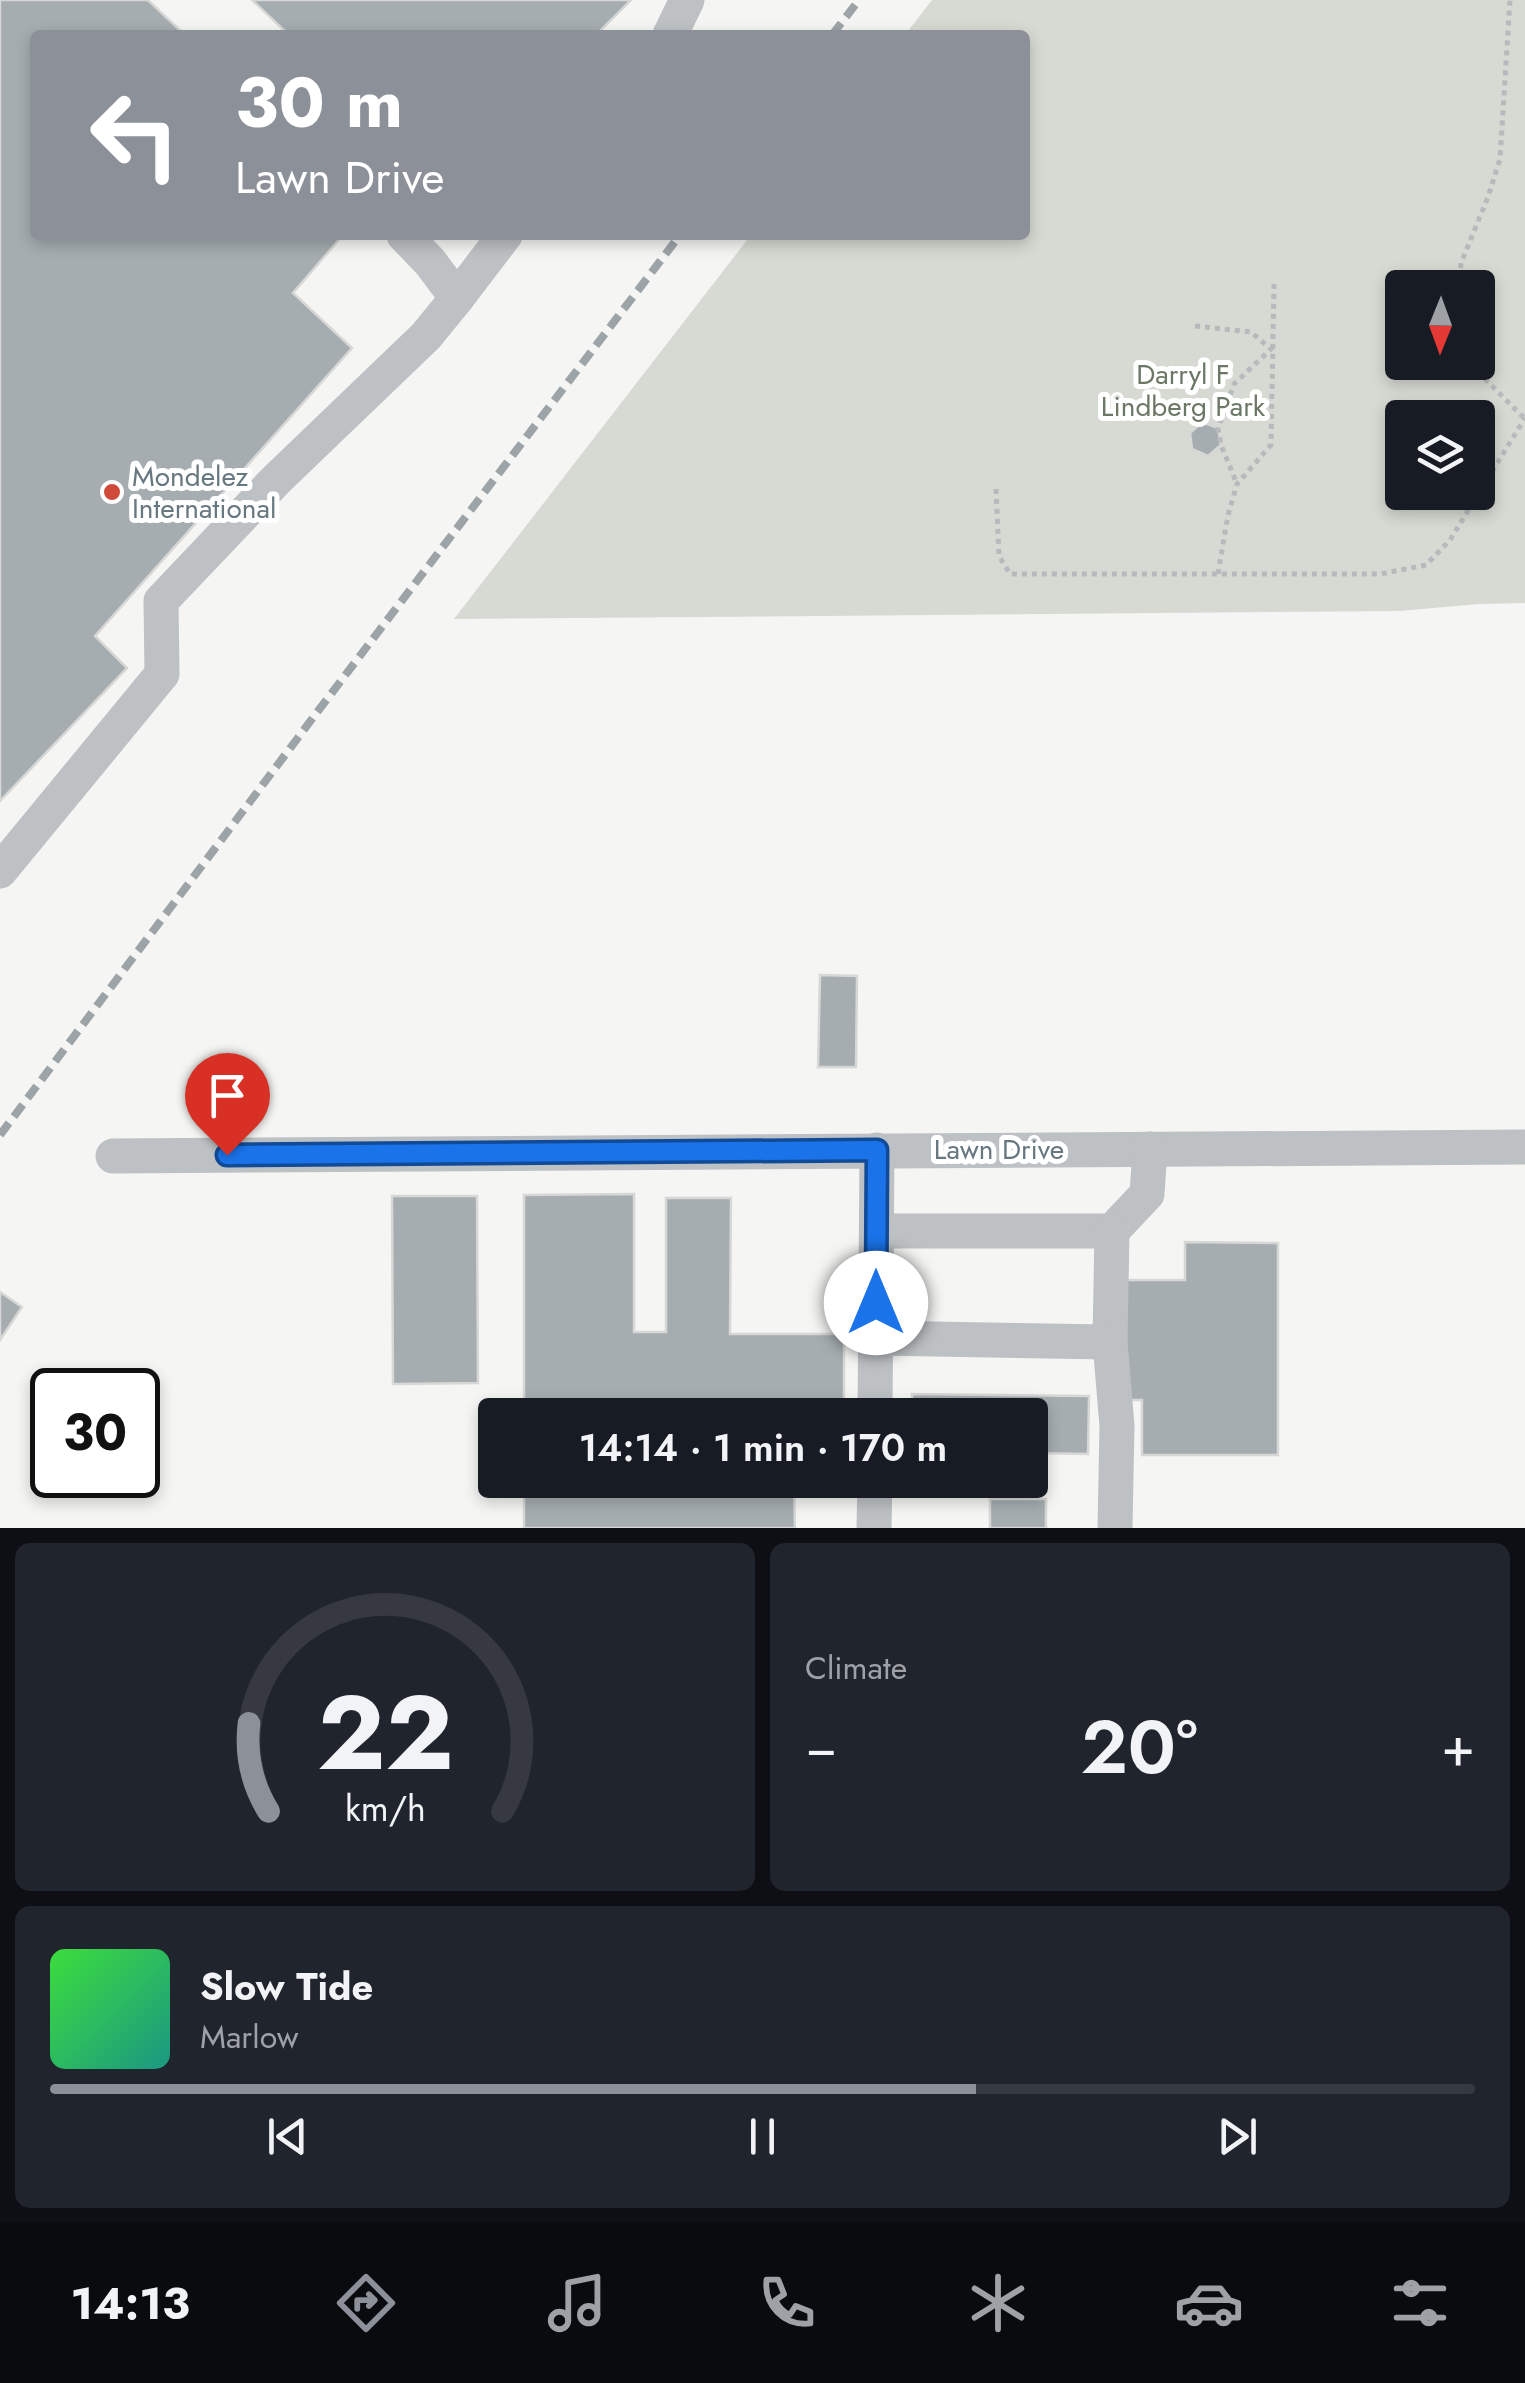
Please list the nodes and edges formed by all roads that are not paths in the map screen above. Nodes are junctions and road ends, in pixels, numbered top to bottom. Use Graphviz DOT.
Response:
graph roads {
  1 [pos="686,0"];
  2 [pos="672,30"];
  3 [pos="409,240"];
  4 [pos="501,240"];
  5 [pos="458,298"];
  6 [pos="0,872"];
  7 [pos="1525,1148"];
  8 [pos="1150,1149"];
  9 [pos="877,1150"];
  10 [pos="113,1156"];
  11 [pos="876,1231"];
  12 [pos="1112,1231"];
  13 [pos="876,1338"];
  14 [pos="1110,1342"];
  15 [pos="875,1398"];
  16 [pos="875,1498"];
  17 [pos="874,1528"];
  18 [pos="1115,1528"];
  1 -- 2 [label="street"];
  3 -- 5 [label="street"];
  4 -- 5 [label="street"];
  5 -- 6 [label="street"];
  7 -- 8 [label="street, Lawn Drive"];
  8 -- 9 [label="street, Lawn Drive"];
  8 -- 12 [label="street"];
  9 -- 10 [label="street, Lawn Drive"];
  9 -- 11 [label="street"];
  11 -- 12 [label="street"];
  11 -- 13 [label="street"];
  12 -- 14 [label="street"];
  13 -- 14 [label="street"];
  13 -- 15 [label="street"];
  14 -- 18 [label="street"];
  16 -- 17 [label="street"];
}
